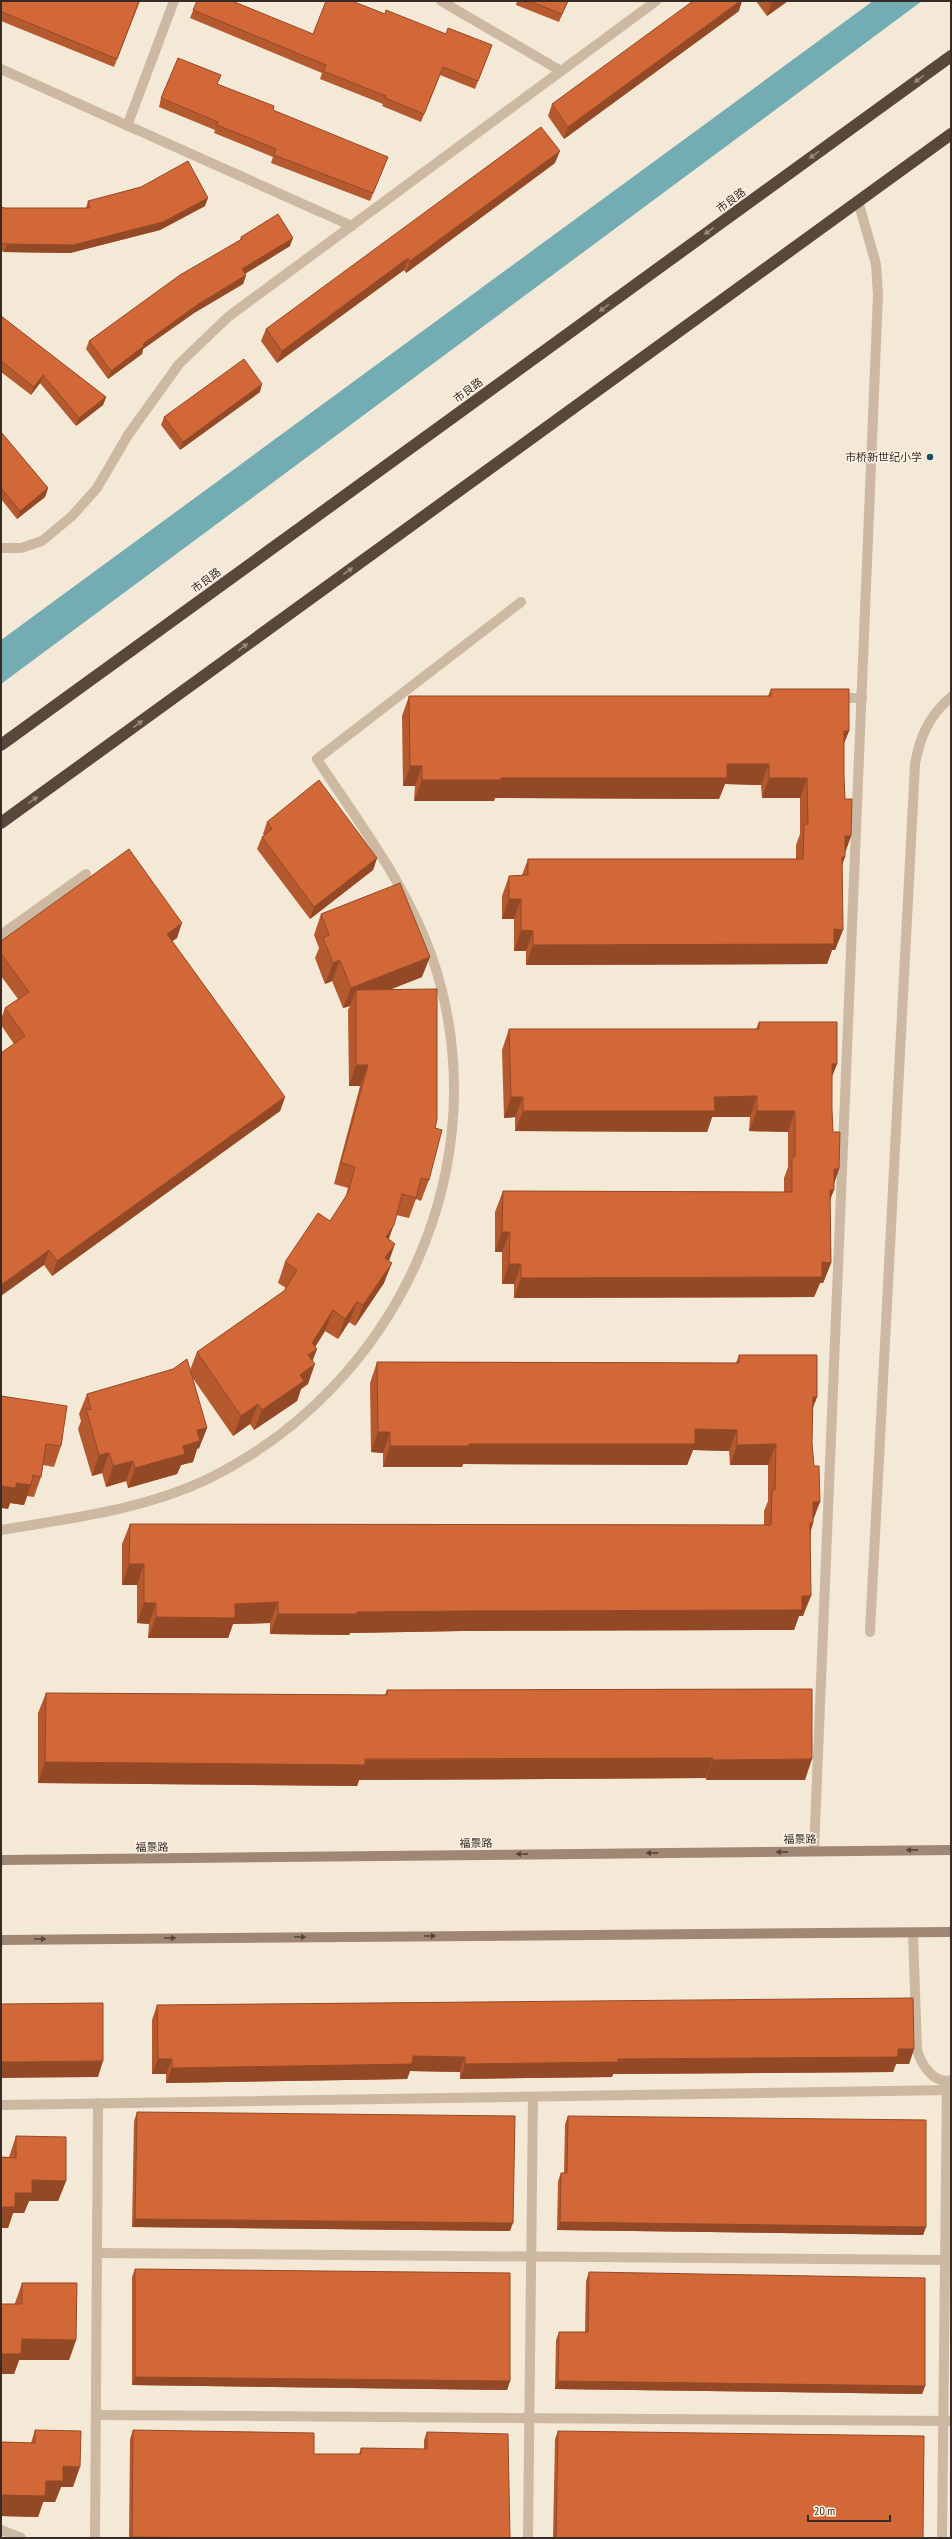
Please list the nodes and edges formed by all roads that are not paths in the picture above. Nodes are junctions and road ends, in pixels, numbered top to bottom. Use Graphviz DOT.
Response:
graph roads {
  1 [pos="174,1"];
  2 [pos="441,1"];
  3 [pos="656,1"];
  4 [pos="951,56"];
  5 [pos="1,69"];
  6 [pos="562,71"];
  7 [pos="127,126"];
  8 [pos="951,134"];
  9 [pos="858,201"];
  10 [pos="352,226"];
  11 [pos="1,548"];
  12 [pos="521,602"];
  13 [pos="951,697"];
  14 [pos="822,698"];
  15 [pos="862,698"];
  16 [pos="393,701"];
  17 [pos="408,701"];
  18 [pos="1,745"];
  19 [pos="1,823"];
  20 [pos="86,874"];
  21 [pos="1,935"];
  22 [pos="1,1530"];
  23 [pos="870,1632"];
  24 [pos="951,1850"];
  25 [pos="814,1851"];
  26 [pos="1,1860"];
  27 [pos="951,1932"];
  28 [pos="913,1933"];
  29 [pos="1,1940"];
  30 [pos="949,2085"];
  31 [pos="533,2097"];
  32 [pos="98,2104"];
  33 [pos="1,2105"];
  34 [pos="97,2253"];
  35 [pos="531,2256"];
  36 [pos="948,2260"];
  37 [pos="96,2415"];
  38 [pos="529,2418"];
  39 [pos="947,2421"];
  40 [pos="1,2530"];
  41 [pos="21,2538"];
  42 [pos="95,2538"];
  43 [pos="528,2538"];
  44 [pos="942,2538"];
  1 -- 7 [label="lane"];
  2 -- 6 [label="lane"];
  3 -- 6 [label="lane"];
  4 -- 18 [label="highway, 市良路, one-way"];
  5 -- 7 [label="lane"];
  6 -- 10 [label="lane"];
  7 -- 10 [label="lane"];
  8 -- 9 [label="highway"];
  9 -- 15 [label="lane"];
  19 -- 9 [label="highway, one-way"];
  10 -- 11 [label="lane"];
  12 -- 16 [label="lane"];
  13 -- 23 [label="lane"];
  14 -- 15 [label="lane"];
  15 -- 25 [label="lane"];
  16 -- 17 [label="lane"];
  16 -- 22 [label="lane"];
  20 -- 21 [label="lane"];
  24 -- 25 [label="main road, 福景路, one-way"];
  25 -- 26 [label="main road, 福景路, one-way"];
  27 -- 28 [label="main road"];
  29 -- 28 [label="main road, one-way"];
  28 -- 30 [label="lane"];
  30 -- 31 [label="lane"];
  30 -- 36 [label="lane"];
  31 -- 32 [label="lane"];
  31 -- 35 [label="lane"];
  32 -- 33 [label="lane"];
  32 -- 34 [label="lane"];
  34 -- 35 [label="lane"];
  34 -- 37 [label="lane"];
  35 -- 36 [label="lane"];
  35 -- 38 [label="lane"];
  36 -- 39 [label="lane"];
  37 -- 38 [label="lane"];
  37 -- 42 [label="lane"];
  38 -- 39 [label="lane"];
  38 -- 43 [label="lane"];
  39 -- 44 [label="lane"];
  40 -- 41 [label="lane"];
}
